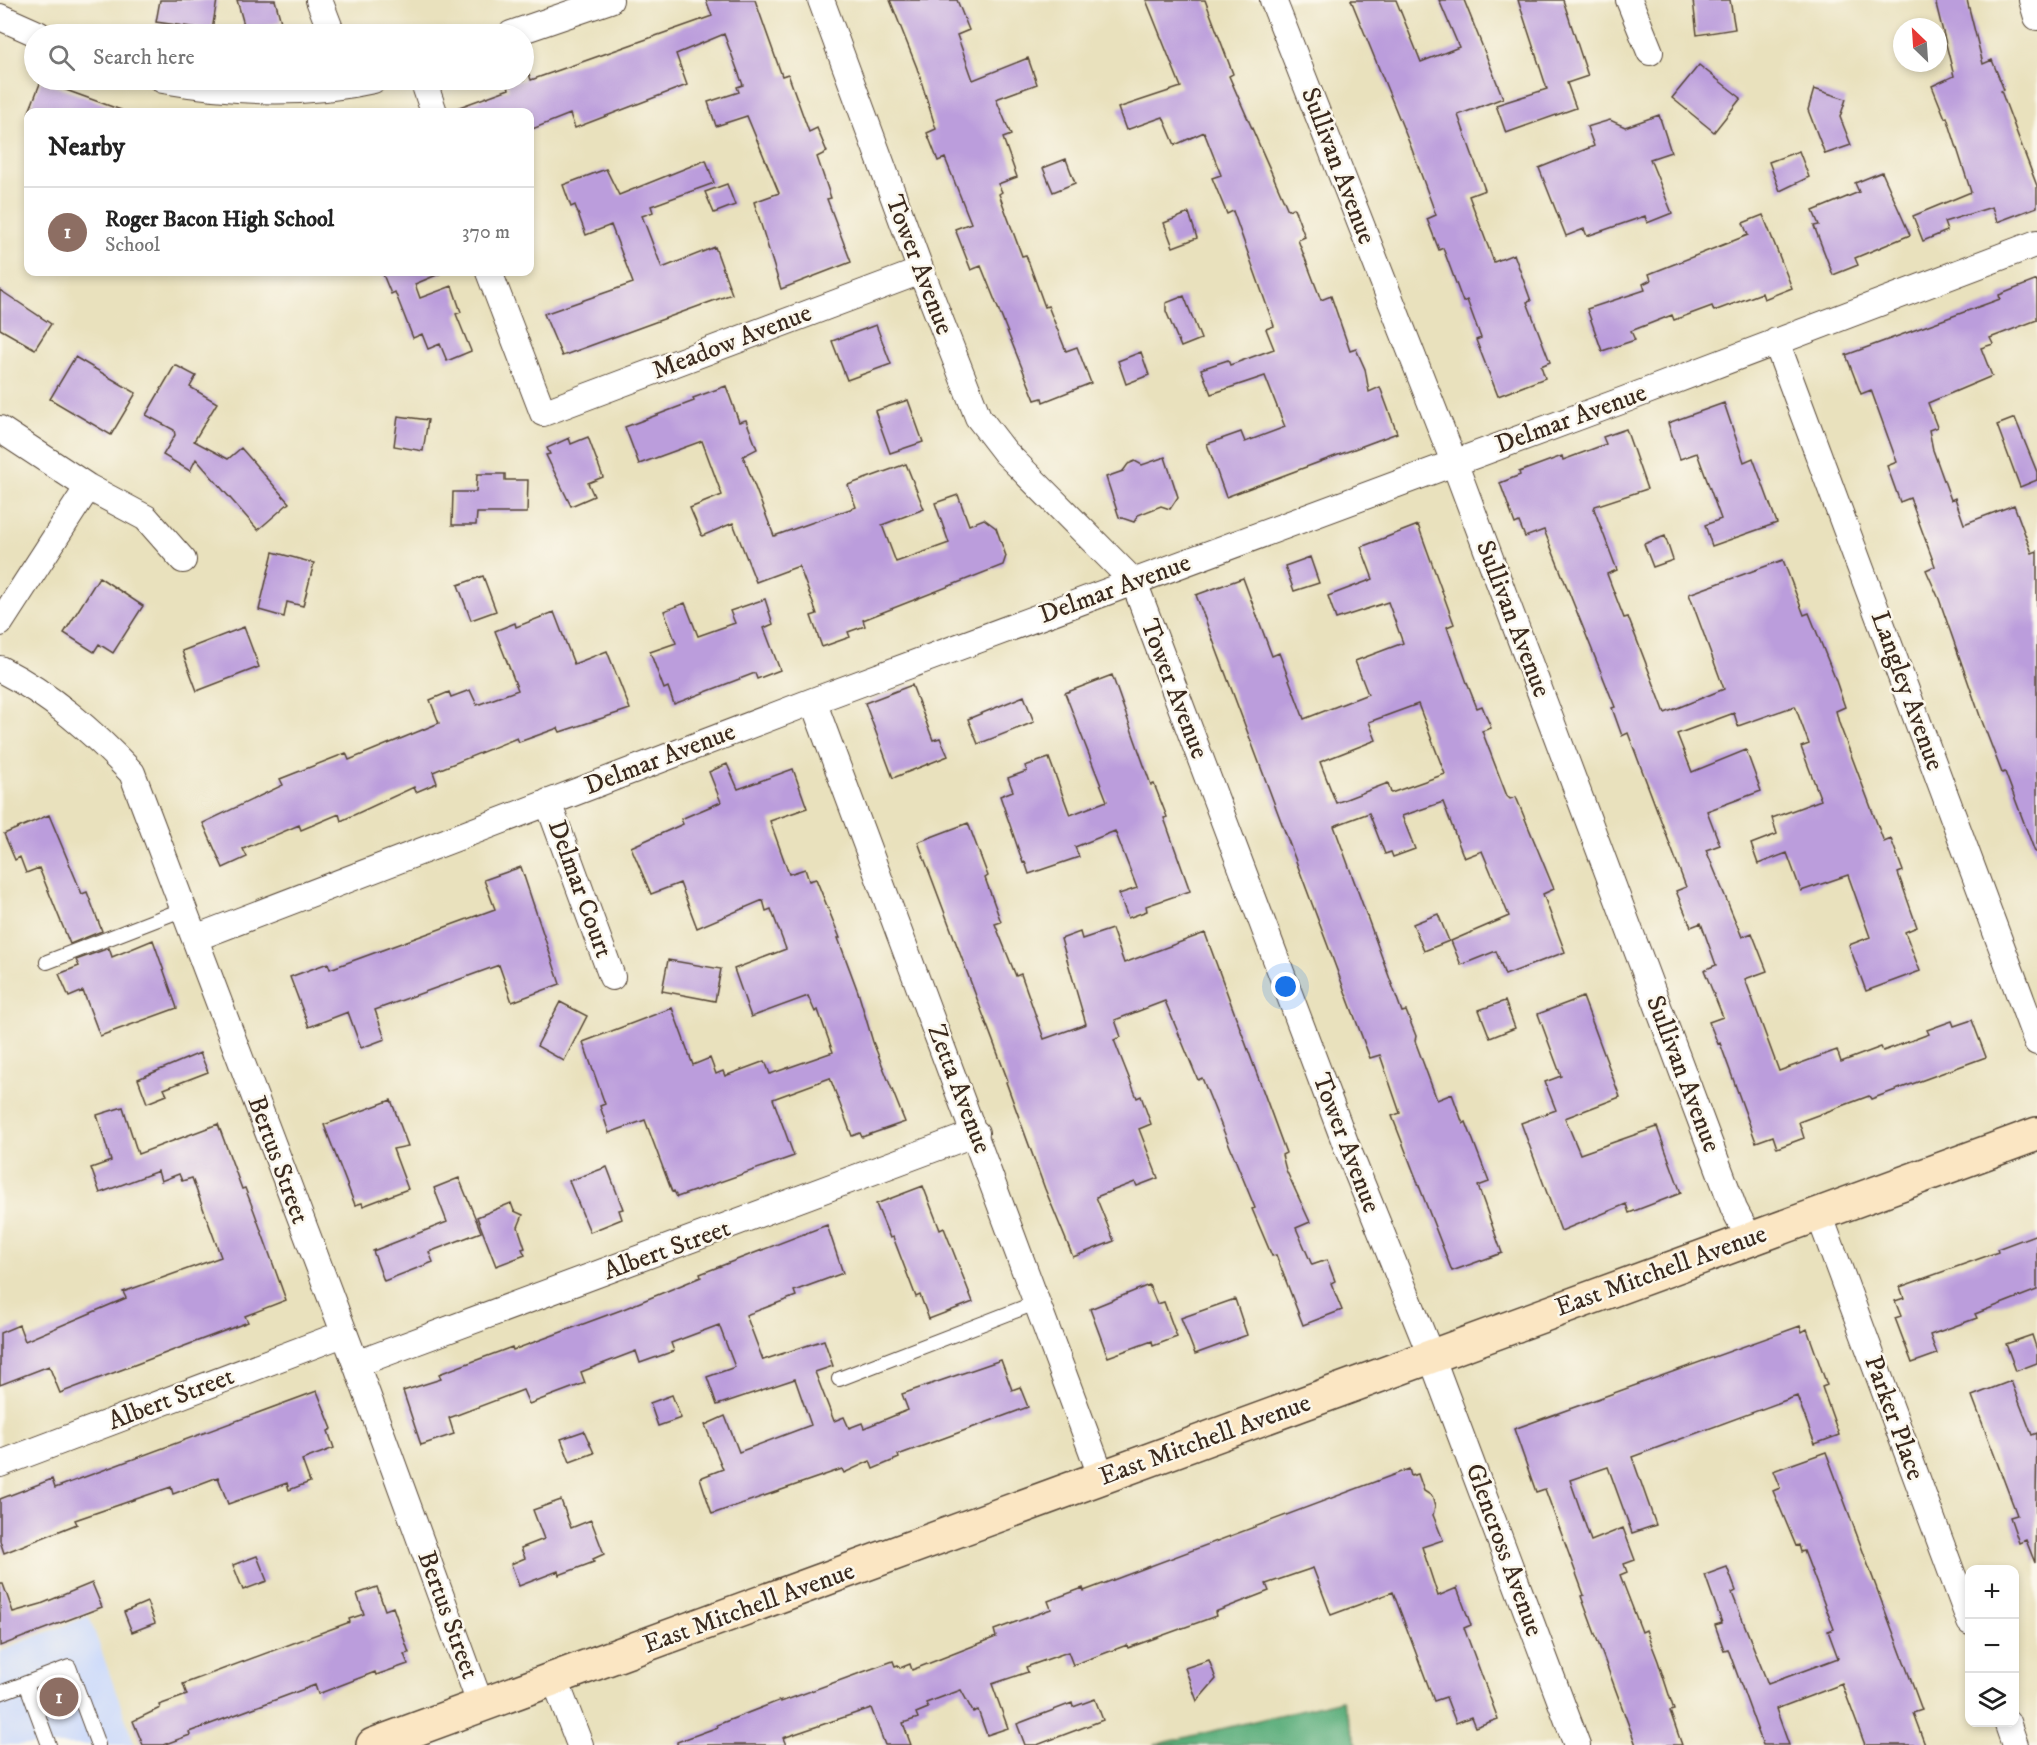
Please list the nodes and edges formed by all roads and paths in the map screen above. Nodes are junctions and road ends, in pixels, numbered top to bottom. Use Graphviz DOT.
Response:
graph roads {
  1 [pos="319,0"];
  2 [pos="610,0"];
  3 [pos="821,0"];
  4 [pos="1274,0"];
  5 [pos="1629,0"];
  6 [pos="2032,0"];
  7 [pos="0,17"];
  8 [pos="2037,17"];
  9 [pos="328,24"];
  10 [pos="534,26"];
  11 [pos="24,28"];
  12 [pos="1650,52"];
  13 [pos="249,90"];
  14 [pos="278,90"];
  15 [pos="426,90"];
  16 [pos="433,108"];
  17 [pos="2037,243"];
  18 [pos="921,271"];
  19 [pos="491,276"];
  20 [pos="1776,341"];
  21 [pos="0,429"];
  22 [pos="1454,462"];
  23 [pos="88,487"];
  24 [pos="183,560"];
  25 [pos="1134,582"];
  26 [pos="0,624"];
  27 [pos="0,669"];
  28 [pos="813,701"];
  29 [pos="548,802"];
  30 [pos="184,909"];
  31 [pos="195,938"];
  32 [pos="47,962"];
  33 [pos="612,977"];
  34 [pos="2037,1042"];
  35 [pos="976,1133"];
  36 [pos="2037,1134"];
  37 [pos="1819,1214"];
  38 [pos="1749,1239"];
  39 [pos="1038,1302"];
  40 [pos="343,1334"];
  41 [pos="1431,1356"];
  42 [pos="356,1364"];
  43 [pos="839,1379"];
  44 [pos="0,1464"];
  45 [pos="1102,1478"];
  46 [pos="1969,1619"];
  47 [pos="555,1680"];
  48 [pos="26,1683"];
  49 [pos="0,1693"];
  50 [pos="481,1706"];
  51 [pos="2009,1727"];
  52 [pos="49,1745"];
  53 [pos="99,1745"];
  54 [pos="373,1745"];
  55 [pos="580,1745"];
  56 [pos="1577,1745"];
  57 [pos="2015,1745"];
  1 -- 9 [label="street"];
  2 -- 10 [label="street"];
  3 -- 18 [label="street, Tower Avenue"];
  4 -- 22 [label="street, Sullivan Avenue"];
  5 -- 12 [label="street"];
  6 -- 8 [label="street"];
  7 -- 11 [label="street"];
  13 -- 14 [label="street"];
  15 -- 16 [label="street"];
  17 -- 20 [label="street, Delmar Avenue"];
  18 -- 19 [label="street, Meadow Avenue"];
  18 -- 25 [label="street, Tower Avenue"];
  20 -- 22 [label="street, Delmar Avenue"];
  20 -- 34 [label="street, Langley Avenue"];
  21 -- 23 [label="street"];
  22 -- 25 [label="street, Delmar Avenue"];
  22 -- 38 [label="street, Sullivan Avenue"];
  23 -- 24 [label="street"];
  23 -- 26 [label="street"];
  25 -- 28 [label="street, Delmar Avenue"];
  25 -- 41 [label="street, Tower Avenue"];
  27 -- 30 [label="street, Bertus Street"];
  28 -- 29 [label="street, Delmar Avenue"];
  28 -- 35 [label="street, Zetta Avenue"];
  29 -- 31 [label="street, Delmar Avenue"];
  29 -- 33 [label="street, Delmar Court"];
  30 -- 31 [label="street, Bertus Street"];
  30 -- 32 [label="lane"];
  31 -- 40 [label="street, Bertus Street"];
  35 -- 39 [label="street, Zetta Avenue"];
  35 -- 42 [label="street, Albert Street"];
  36 -- 37 [label="street, East Mitchell Avenue"];
  37 -- 38 [label="street, East Mitchell Avenue"];
  37 -- 46 [label="street, Parker Place"];
  38 -- 41 [label="street, East Mitchell Avenue"];
  39 -- 43 [label="lane"];
  39 -- 45 [label="street, Zetta Avenue"];
  40 -- 42 [label="street, Bertus Street"];
  40 -- 44 [label="street, Albert Street"];
  41 -- 45 [label="street, East Mitchell Avenue"];
  41 -- 56 [label="street, Glencross Avenue"];
  42 -- 50 [label="street, Bertus Street"];
  45 -- 47 [label="street, East Mitchell Avenue"];
  47 -- 50 [label="street, East Mitchell Avenue"];
  47 -- 55 [label="street"];
  48 -- 49 [label="lane"];
  48 -- 52 [label="lane"];
  48 -- 53 [label="lane"];
  50 -- 54 [label="street, East Mitchell Avenue"];
  51 -- 57 [label="street"];
}
